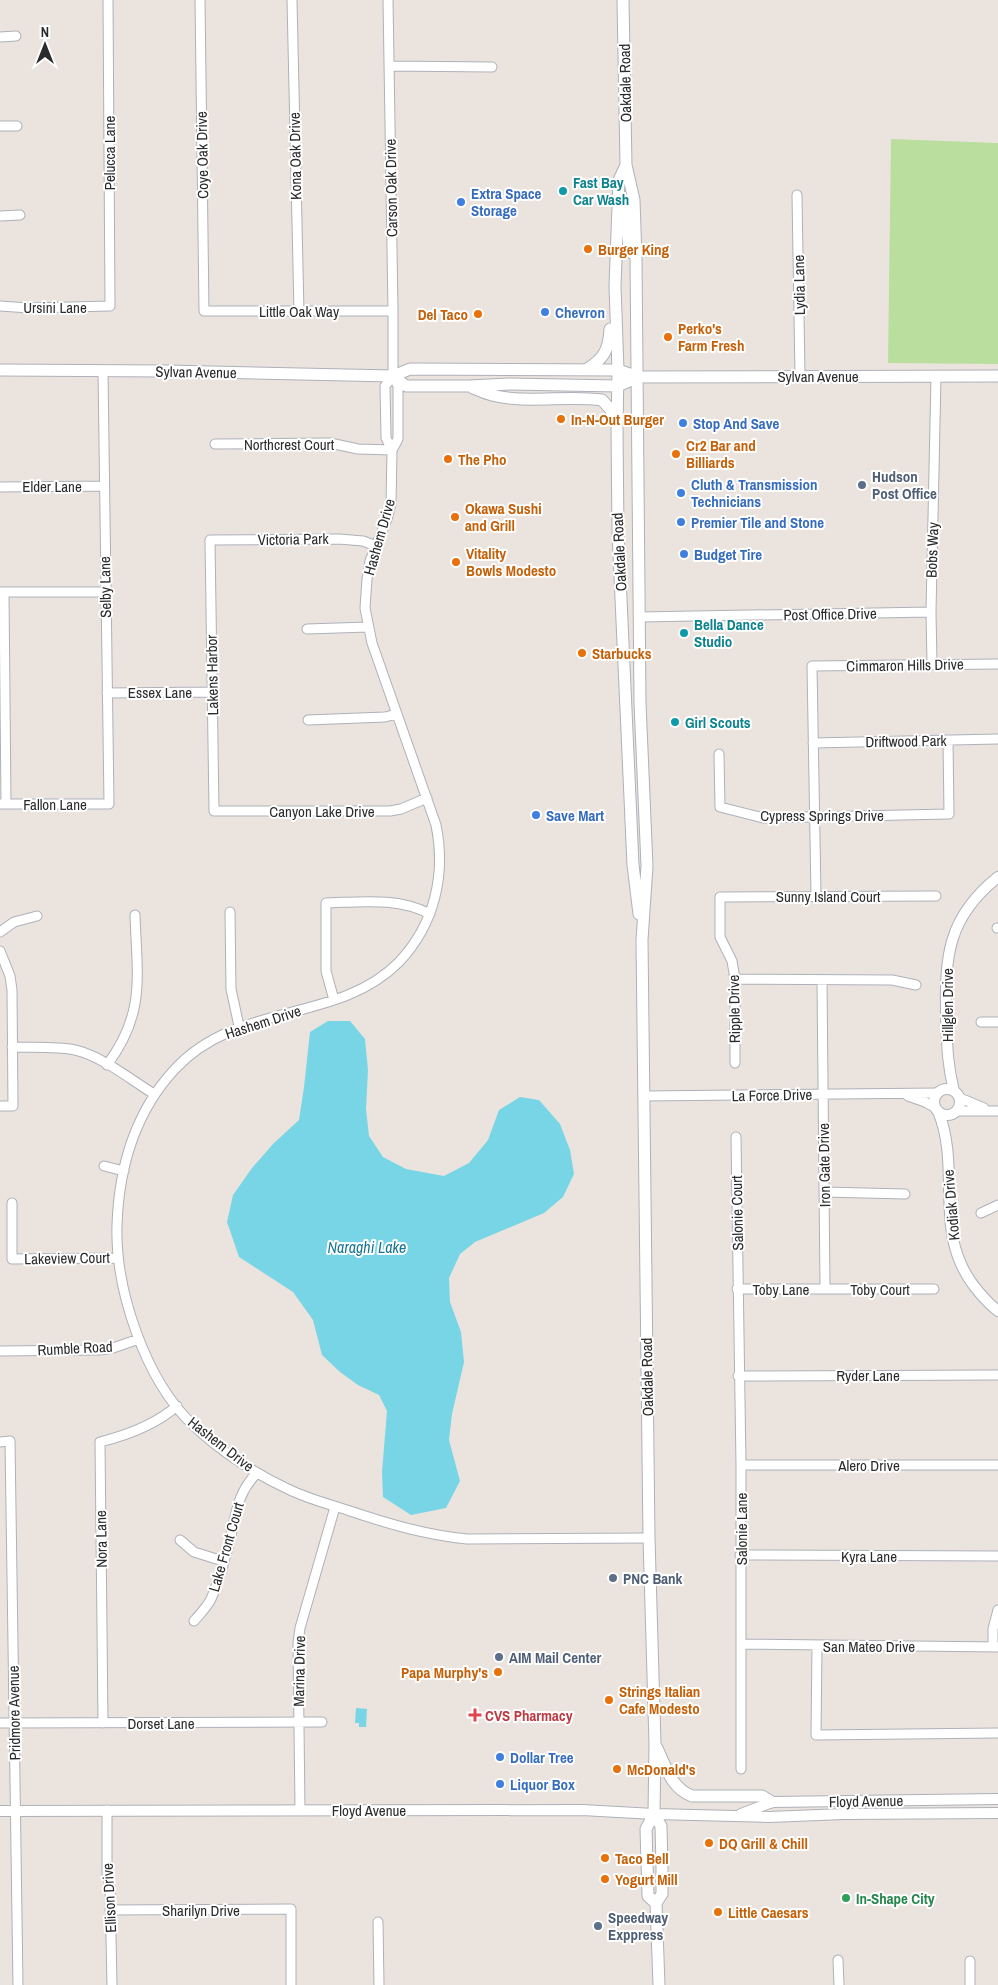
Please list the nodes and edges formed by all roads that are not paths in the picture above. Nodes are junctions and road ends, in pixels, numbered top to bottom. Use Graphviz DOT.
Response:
graph roads {
  1 [pos="108,0"];
  2 [pos="200,0"];
  3 [pos="292,0"];
  4 [pos="388,0"];
  5 [pos="623,0"];
  6 [pos="16,36"];
  7 [pos="0,37"];
  8 [pos="389,66"];
  9 [pos="492,67"];
  10 [pos="0,126"];
  11 [pos="17,126"];
  12 [pos="626,165"];
  13 [pos="797,195"];
  14 [pos="618,200"];
  15 [pos="20,215"];
  16 [pos="0,216"];
  17 [pos="636,258"];
  18 [pos="0,306"];
  19 [pos="110,306"];
  20 [pos="615,308"];
  21 [pos="204,311"];
  22 [pos="393,311"];
  23 [pos="299,312"];
  24 [pos="587,369"];
  25 [pos="0,370"];
  26 [pos="618,370"];
  27 [pos="103,371"];
  28 [pos="393,376"];
  29 [pos="800,376"];
  30 [pos="936,376"];
  31 [pos="998,376"];
  32 [pos="638,377"];
  33 [pos="469,386"];
  34 [pos="618,386"];
  35 [pos="616,428"];
  36 [pos="215,444"];
  37 [pos="392,450"];
  38 [pos="0,486"];
  39 [pos="104,486"];
  40 [pos="210,540"];
  41 [pos="376,546"];
  42 [pos="2,592"];
  43 [pos="106,592"];
  44 [pos="931,612"];
  45 [pos="639,617"];
  46 [pos="368,626"];
  47 [pos="307,629"];
  48 [pos="932,664"];
  49 [pos="998,664"];
  50 [pos="212,692"];
  51 [pos="107,693"];
  52 [pos="2,696"];
  53 [pos="397,714"];
  54 [pos="308,720"];
  55 [pos="998,739"];
  56 [pos="948,740"];
  57 [pos="813,743"];
  58 [pos="719,754"];
  59 [pos="628,777"];
  60 [pos="426,798"];
  61 [pos="3,804"];
  62 [pos="109,804"];
  63 [pos="214,811"];
  64 [pos="815,816"];
  65 [pos="647,866"];
  66 [pos="998,877"];
  67 [pos="816,896"];
  68 [pos="936,896"];
  69 [pos="720,897"];
  70 [pos="230,912"];
  71 [pos="430,914"];
  72 [pos="135,915"];
  73 [pos="37,916"];
  74 [pos="0,932"];
  75 [pos="642,940"];
  76 [pos="0,951"];
  77 [pos="736,979"];
  78 [pos="822,980"];
  79 [pos="916,985"];
  80 [pos="334,1000"];
  81 [pos="981,1022"];
  82 [pos="998,1022"];
  83 [pos="239,1026"];
  84 [pos="12,1048"];
  85 [pos="947,1061"];
  86 [pos="735,1063"];
  87 [pos="107,1065"];
  88 [pos="939,1092"];
  89 [pos="154,1094"];
  90 [pos="823,1094"];
  91 [pos="900,1094"];
  92 [pos="957,1095"];
  93 [pos="644,1096"];
  94 [pos="0,1106"];
  95 [pos="937,1110"];
  96 [pos="994,1110"];
  97 [pos="956,1112"];
  98 [pos="736,1137"];
  99 [pos="947,1145"];
  100 [pos="104,1166"];
  101 [pos="124,1171"];
  102 [pos="824,1192"];
  103 [pos="905,1194"];
  104 [pos="12,1203"];
  105 [pos="998,1205"];
  106 [pos="981,1212"];
  107 [pos="118,1258"];
  108 [pos="737,1289"];
  109 [pos="825,1289"];
  110 [pos="934,1290"];
  111 [pos="998,1311"];
  112 [pos="139,1339"];
  113 [pos="0,1351"];
  114 [pos="998,1375"];
  115 [pos="738,1376"];
  116 [pos="177,1406"];
  117 [pos="0,1442"];
  118 [pos="741,1465"];
  119 [pos="998,1465"];
  120 [pos="257,1473"];
  121 [pos="335,1507"];
  122 [pos="649,1538"];
  123 [pos="180,1540"];
  124 [pos="740,1555"];
  125 [pos="998,1556"];
  126 [pos="223,1561"];
  127 [pos="998,1610"];
  128 [pos="194,1621"];
  129 [pos="741,1644"];
  130 [pos="816,1645"];
  131 [pos="995,1646"];
  132 [pos="322,1722"];
  133 [pos="0,1723"];
  134 [pos="14,1723"];
  135 [pos="103,1723"];
  136 [pos="299,1723"];
  137 [pos="998,1733"];
  138 [pos="655,1744"];
  139 [pos="741,1770"];
  140 [pos="998,1799"];
  141 [pos="772,1802"];
  142 [pos="107,1810"];
  143 [pos="300,1810"];
  144 [pos="0,1811"];
  145 [pos="15,1811"];
  146 [pos="998,1813"];
  147 [pos="654,1814"];
  148 [pos="737,1815"];
  149 [pos="110,1910"];
  150 [pos="378,1922"];
  151 [pos="838,1960"];
  152 [pos="970,1961"];
  153 [pos="18,1985"];
  154 [pos="112,1985"];
  155 [pos="291,1985"];
  156 [pos="379,1985"];
  157 [pos="659,1985"];
  158 [pos="839,1985"];
  159 [pos="970,1985"];
  1 -- 19 [label="street, Pelucca Lane"];
  2 -- 21 [label="street, Coye Oak Drive"];
  3 -- 23 [label="street, Kona Oak Drive"];
  4 -- 8 [label="street, Carson Oak Drive"];
  5 -- 12 [label="main road, Oakdale Road"];
  6 -- 7 [label="street"];
  8 -- 9 [label="street"];
  8 -- 22 [label="street, Carson Oak Drive"];
  10 -- 11 [label="street"];
  12 -- 14 [label="main road, Oakdale Road"];
  12 -- 17 [label="main road, Oakdale Road"];
  13 -- 29 [label="street, Lydia Lane"];
  14 -- 17 [label="main road"];
  14 -- 20 [label="main road, Oakdale Road"];
  15 -- 16 [label="street"];
  17 -- 32 [label="main road, Oakdale Road"];
  18 -- 19 [label="street, Ursini Lane"];
  20 -- 24 [label="main road"];
  20 -- 26 [label="main road, Oakdale Road"];
  21 -- 23 [label="street, Little Oak Way"];
  22 -- 23 [label="street, Little Oak Way"];
  22 -- 28 [label="street, Carson Oak Drive"];
  24 -- 26 [label="main road, Sylvan Avenue"];
  24 -- 28 [label="main road, Sylvan Avenue"];
  25 -- 27 [label="main road, Sylvan Avenue"];
  26 -- 32 [label="main road, Sylvan Avenue"];
  26 -- 34 [label="main road, Oakdale Road"];
  27 -- 28 [label="main road, Sylvan Avenue"];
  27 -- 39 [label="street, Selby Lane"];
  28 -- 33 [label="main road, Sylvan Avenue"];
  28 -- 37 [label="street, Hashem Drive"];
  29 -- 30 [label="main road, Sylvan Avenue"];
  29 -- 32 [label="main road, Sylvan Avenue"];
  30 -- 31 [label="main road, Sylvan Avenue"];
  30 -- 44 [label="street, Bobs Way"];
  32 -- 34 [label="main road, Sylvan Avenue"];
  32 -- 45 [label="main road, Oakdale Road"];
  33 -- 34 [label="main road, Sylvan Avenue"];
  33 -- 35 [label="main road"];
  34 -- 35 [label="main road, Oakdale Road"];
  35 -- 59 [label="main road, Oakdale Road"];
  36 -- 37 [label="street, Northcrest Court"];
  37 -- 41 [label="street, Hashem Drive"];
  38 -- 39 [label="street, Elder Lane"];
  39 -- 43 [label="street, Selby Lane"];
  40 -- 41 [label="street, Victoria Park"];
  40 -- 50 [label="street, Lakens Harbor"];
  41 -- 46 [label="street, Hashem Drive"];
  42 -- 43 [label="street"];
  42 -- 52 [label="street"];
  43 -- 51 [label="street, Selby Lane"];
  44 -- 45 [label="street, Post Office Drive"];
  44 -- 48 [label="street, Bobs Way"];
  45 -- 65 [label="main road, Oakdale Road"];
  46 -- 47 [label="street"];
  46 -- 53 [label="street, Hashem Drive"];
  48 -- 49 [label="street, Cimmaron Hills Drive"];
  48 -- 57 [label="street, Cimmaron Hills Drive"];
  50 -- 51 [label="street, Essex Lane"];
  50 -- 63 [label="street, Lakens Harbor"];
  51 -- 62 [label="street, Selby Lane"];
  52 -- 61 [label="street"];
  53 -- 54 [label="street"];
  53 -- 60 [label="street, Hashem Drive"];
  55 -- 56 [label="street, Driftwood Park"];
  56 -- 57 [label="street, Driftwood Park"];
  56 -- 64 [label="street, Cypress Springs Drive"];
  57 -- 64 [label="street"];
  58 -- 64 [label="street, Cypress Springs Drive"];
  59 -- 65 [label="main road"];
  59 -- 75 [label="main road, Oakdale Road"];
  60 -- 63 [label="street, Canyon Lake Drive"];
  60 -- 71 [label="street, Hashem Drive"];
  61 -- 62 [label="street, Fallon Lane"];
  64 -- 67 [label="street"];
  65 -- 75 [label="main road, Oakdale Road"];
  66 -- 85 [label="street, Hillglen Drive"];
  67 -- 68 [label="street, Sunny Island Court"];
  67 -- 69 [label="street, Sunny Island Court"];
  69 -- 77 [label="street, Ripple Drive"];
  70 -- 83 [label="street"];
  71 -- 80 [label="street, Hashem Drive"];
  71 -- 80 [label="street"];
  72 -- 87 [label="street"];
  73 -- 74 [label="street"];
  75 -- 93 [label="main road, Oakdale Road"];
  76 -- 84 [label="street"];
  77 -- 78 [label="street"];
  77 -- 86 [label="street, Ripple Drive"];
  78 -- 79 [label="street"];
  78 -- 90 [label="street, Iron Gate Drive"];
  80 -- 83 [label="street, Hashem Drive"];
  81 -- 82 [label="street"];
  83 -- 89 [label="street, Hashem Drive"];
  84 -- 87 [label="street"];
  84 -- 94 [label="street"];
  85 -- 88 [label="street, Hillglen Drive"];
  85 -- 92 [label="street, Hillglen Drive"];
  87 -- 89 [label="street"];
  88 -- 91 [label="street, La Force Drive"];
  88 -- 92 [label="street, La Force Drive"];
  88 -- 95 [label="street"];
  89 -- 101 [label="street, Hashem Drive"];
  90 -- 91 [label="street, La Force Drive"];
  90 -- 93 [label="street, La Force Drive"];
  90 -- 102 [label="street, Iron Gate Drive"];
  91 -- 95 [label="street, La Force Drive"];
  92 -- 96 [label="street, La Force Drive"];
  92 -- 97 [label="street"];
  93 -- 122 [label="main road, Oakdale Road"];
  95 -- 97 [label="street, La Force Drive"];
  95 -- 99 [label="street, Kodiak Drive"];
  96 -- 97 [label="street, La Force Drive"];
  97 -- 99 [label="street, Kodiak Drive"];
  98 -- 108 [label="street, Salonie Court"];
  99 -- 111 [label="street, Kodiak Drive"];
  100 -- 101 [label="street"];
  101 -- 107 [label="street, Hashem Drive"];
  102 -- 103 [label="street"];
  102 -- 109 [label="street, Iron Gate Drive"];
  104 -- 107 [label="street, Lakeview Court"];
  105 -- 106 [label="street"];
  107 -- 112 [label="street, Hashem Drive"];
  108 -- 109 [label="street, Toby Lane"];
  108 -- 115 [label="street, Salonie Lane"];
  109 -- 110 [label="street, Toby Court"];
  112 -- 113 [label="street, Rumble Road"];
  112 -- 116 [label="street, Hashem Drive"];
  114 -- 115 [label="street, Ryder Lane"];
  115 -- 118 [label="street, Salonie Lane"];
  116 -- 120 [label="street, Hashem Drive"];
  116 -- 135 [label="street, Nora Lane"];
  117 -- 134 [label="street, Pridmore Avenue"];
  118 -- 119 [label="street, Alero Drive"];
  118 -- 124 [label="street, Salonie Lane"];
  120 -- 121 [label="street, Hashem Drive"];
  120 -- 126 [label="street, Lake Front Court"];
  121 -- 122 [label="street, Hashem Drive"];
  121 -- 136 [label="street, Marina Drive"];
  122 -- 138 [label="main road, Oakdale Road"];
  123 -- 126 [label="street"];
  124 -- 125 [label="street, Kyra Lane"];
  124 -- 129 [label="street, Salonie Lane"];
  126 -- 128 [label="street, Lake Front Court"];
  127 -- 131 [label="street"];
  129 -- 130 [label="street, San Mateo Drive"];
  129 -- 139 [label="street, Salonie Lane"];
  130 -- 131 [label="street, San Mateo Drive"];
  130 -- 137 [label="street"];
  132 -- 136 [label="street, Dorset Lane"];
  133 -- 134 [label="street, Dorset Lane"];
  134 -- 135 [label="street, Dorset Lane"];
  134 -- 145 [label="street, Pridmore Avenue"];
  135 -- 136 [label="street, Dorset Lane"];
  136 -- 143 [label="street, Marina Drive"];
  138 -- 141 [label="main road"];
  138 -- 147 [label="main road, Oakdale Road"];
  140 -- 141 [label="street, Floyd Avenue"];
  141 -- 148 [label="street, Floyd Avenue"];
  142 -- 143 [label="street, Floyd Avenue"];
  142 -- 145 [label="street, Floyd Avenue"];
  142 -- 149 [label="street, Ellison Drive"];
  143 -- 147 [label="street, Floyd Avenue"];
  144 -- 145 [label="street, Floyd Avenue"];
  145 -- 153 [label="street, Pridmore Avenue"];
  146 -- 148 [label="street, Floyd Avenue"];
  147 -- 148 [label="street, Floyd Avenue"];
  147 -- 157 [label="main road, Oakdale Road"];
  149 -- 154 [label="street, Ellison Drive"];
  149 -- 155 [label="street, Sharilyn Drive"];
  150 -- 156 [label="street"];
  151 -- 158 [label="street"];
  152 -- 159 [label="street"];
}
